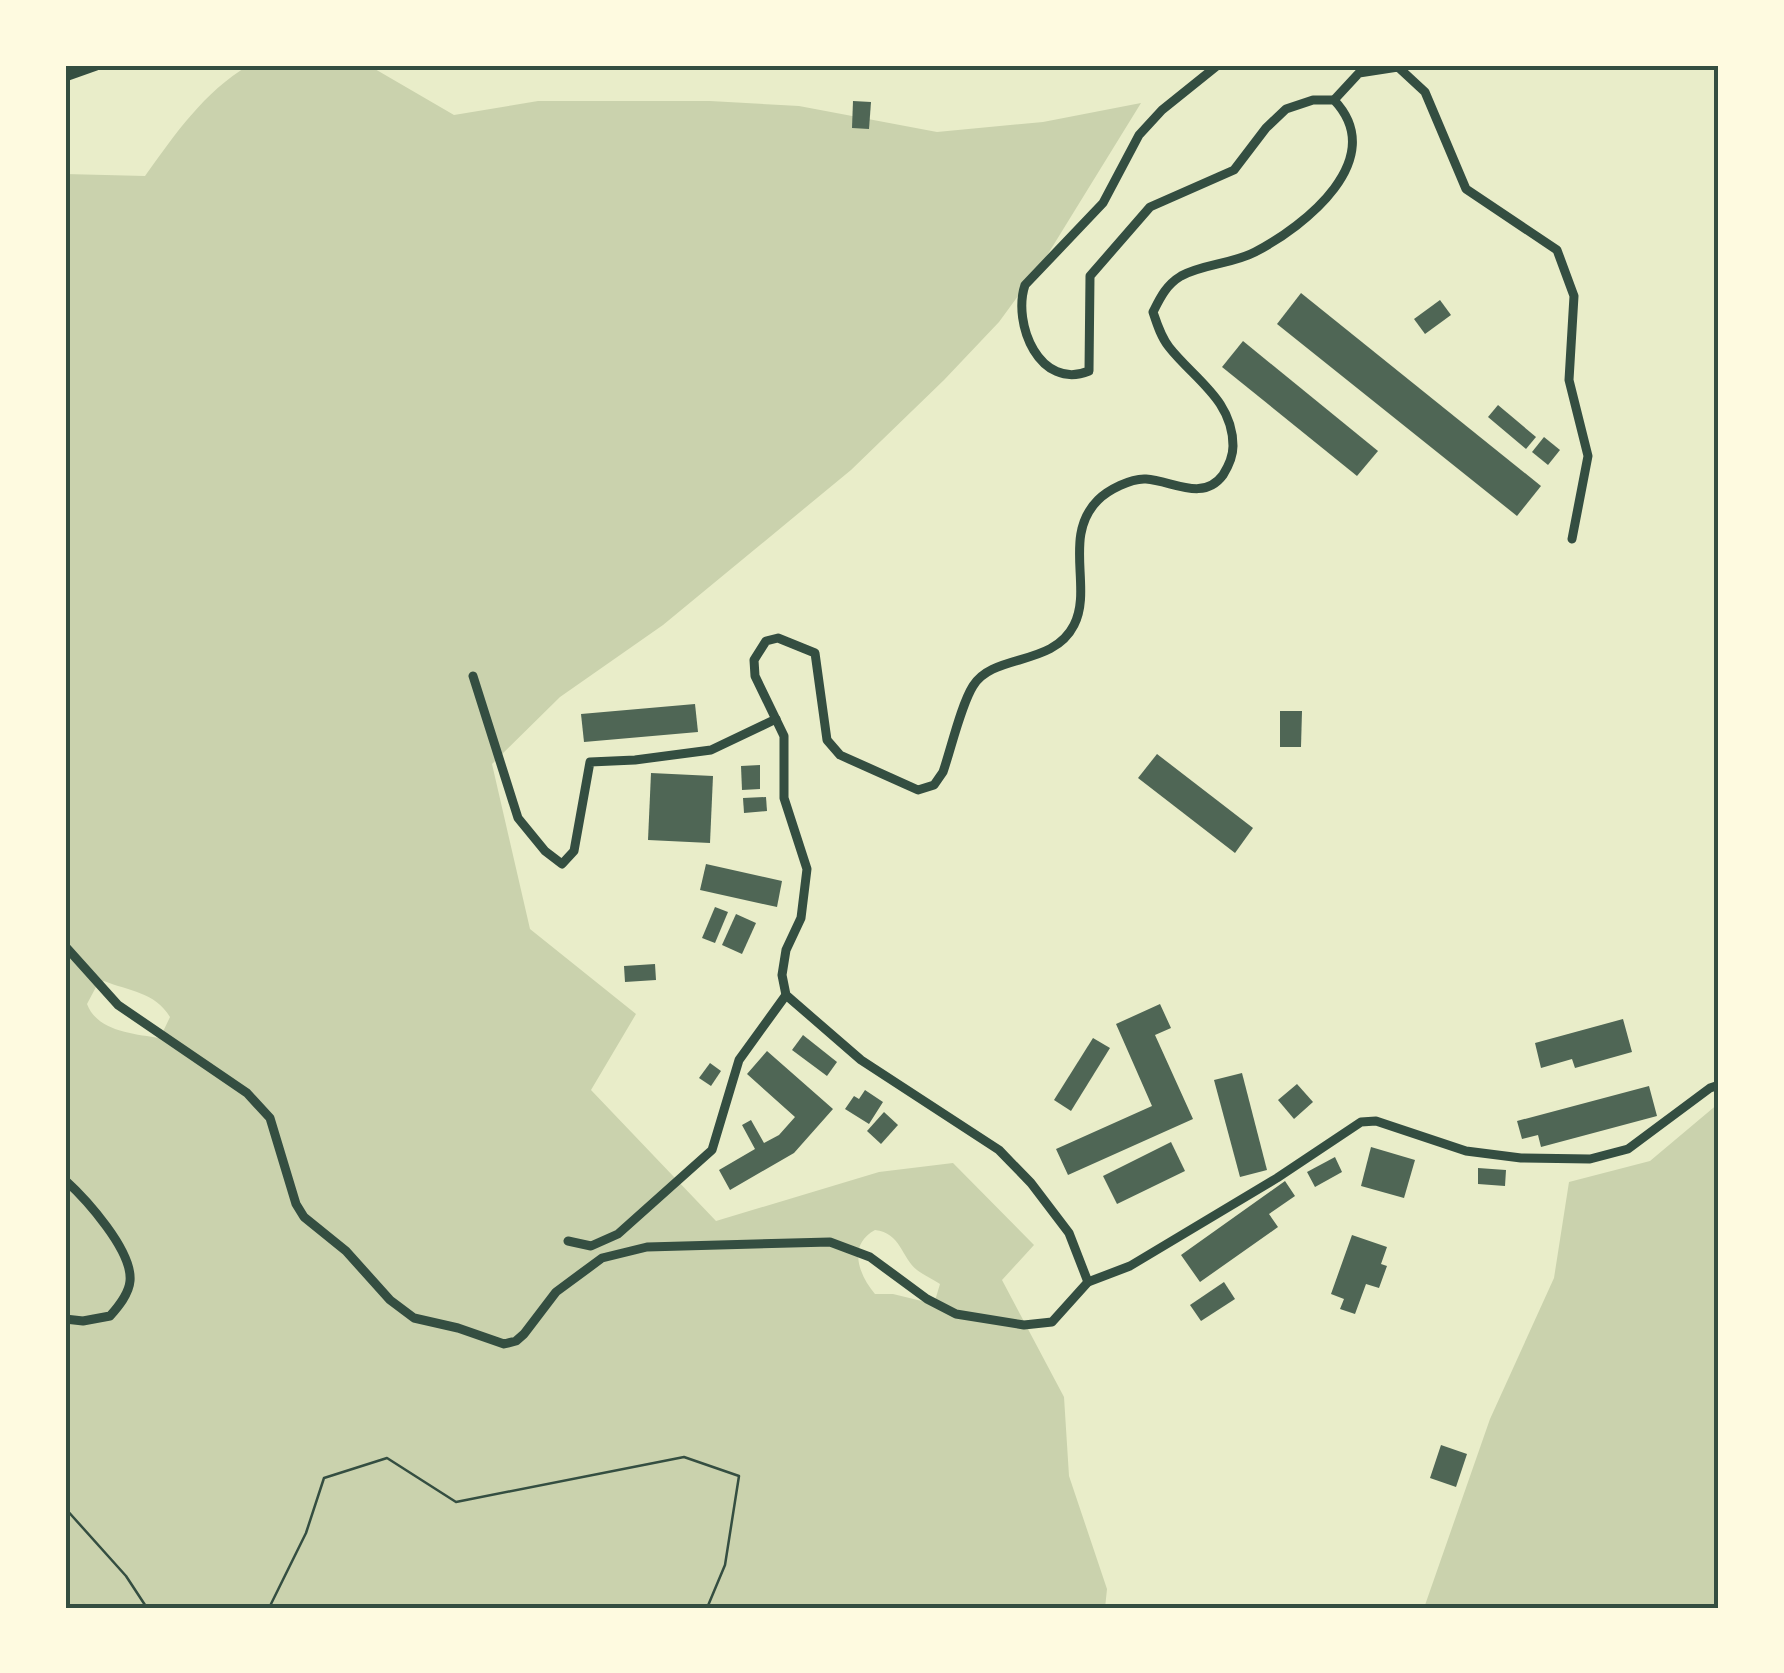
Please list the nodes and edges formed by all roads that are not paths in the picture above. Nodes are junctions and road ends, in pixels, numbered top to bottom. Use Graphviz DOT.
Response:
graph roads {
  1 [pos="96,65"];
  2 [pos="1218,65"];
  3 [pos="65,76"];
  4 [pos="1334,100"];
  5 [pos="1572,539"];
  6 [pos="473,676"];
  7 [pos="776,719"];
  8 [pos="65,946"];
  9 [pos="786,995"];
  10 [pos="1719,1085"];
  11 [pos="65,1180"];
  12 [pos="568,1241"];
  13 [pos="1088,1282"];
  14 [pos="65,1320"];
  1 -- 3 [label="street"];
  2 -- 4 [label="street"];
  4 -- 5 [label="street"];
  4 -- 7 [label="street"];
  6 -- 7 [label="street"];
  7 -- 9 [label="street"];
  8 -- 13 [label="street"];
  9 -- 12 [label="street"];
  9 -- 13 [label="street"];
  10 -- 13 [label="street"];
  11 -- 14 [label="street"];
}
